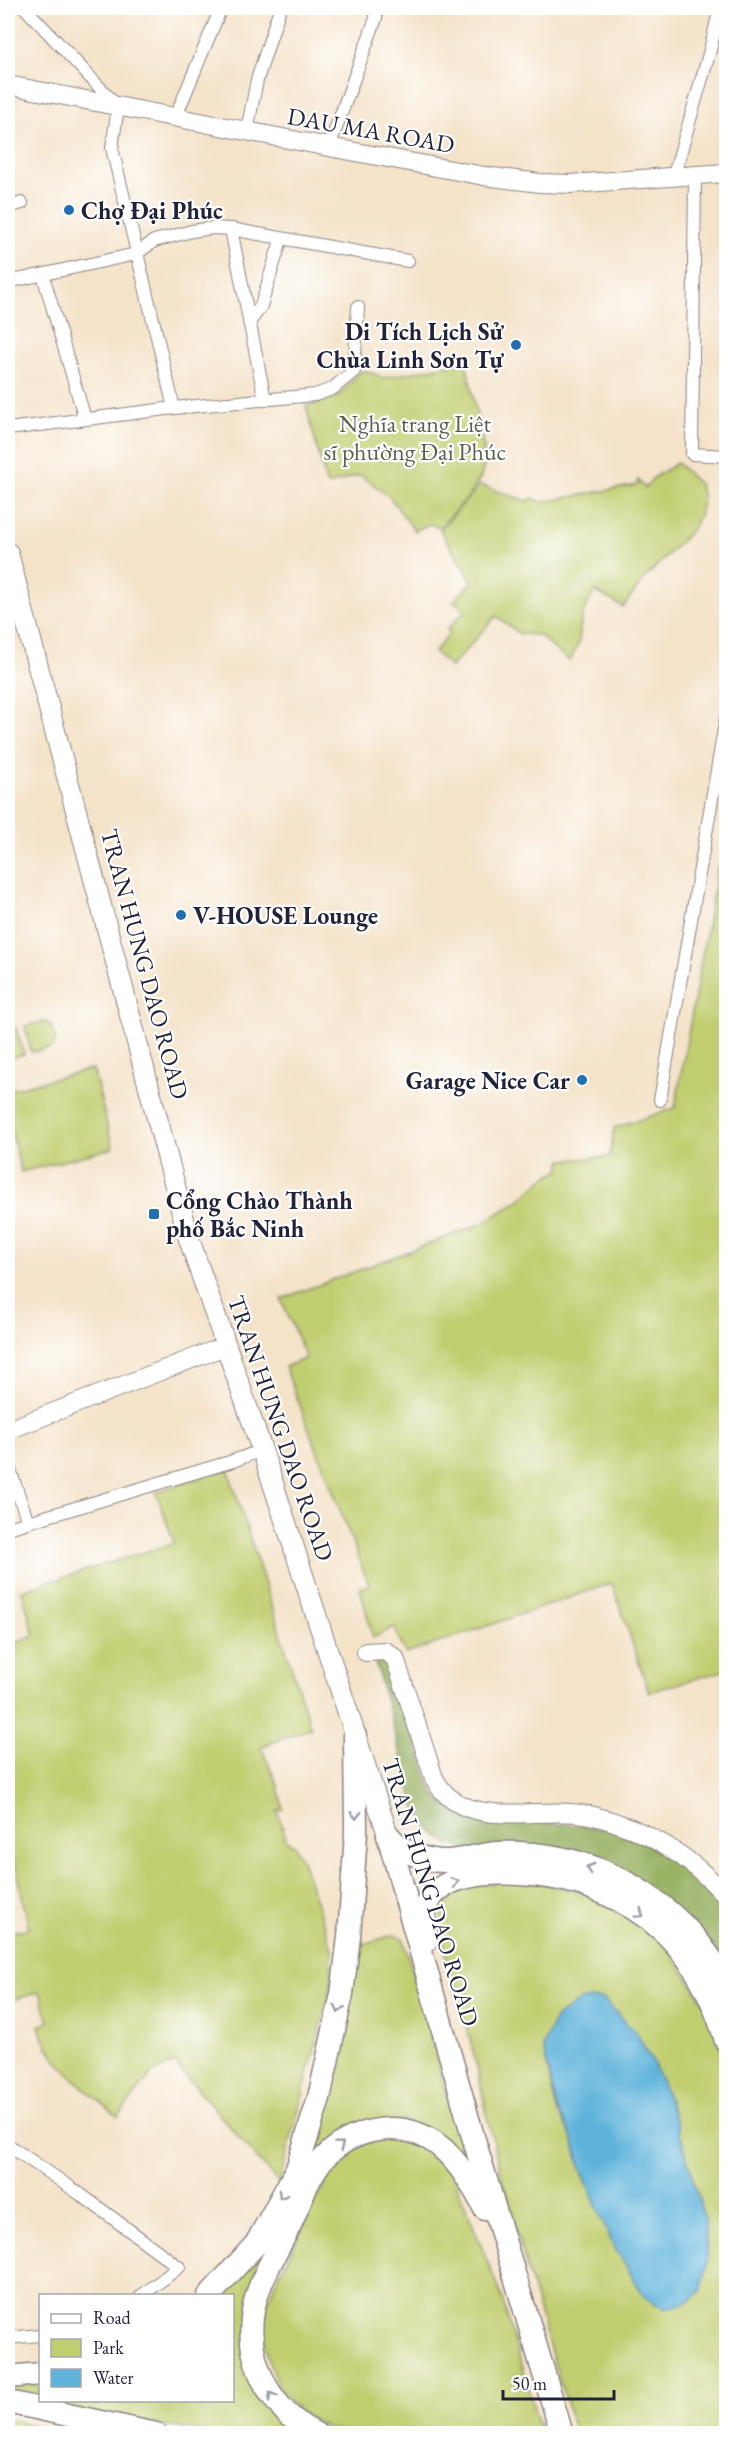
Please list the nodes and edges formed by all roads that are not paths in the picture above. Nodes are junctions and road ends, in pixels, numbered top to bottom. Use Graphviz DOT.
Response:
graph roads {
  1 [pos="25,8"];
  2 [pos="221,8"];
  3 [pos="280,8"];
  4 [pos="375,8"];
  5 [pos="720,8"];
  6 [pos="8,86"];
  7 [pos="118,107"];
  8 [pos="175,118"];
  9 [pos="247,132"];
  10 [pos="329,147"];
  11 [pos="726,173"];
  12 [pos="695,176"];
  13 [pos="673,178"];
  14 [pos="22,203"];
  15 [pos="8,207"];
  16 [pos="231,229"];
  17 [pos="281,240"];
  18 [pos="136,254"];
  19 [pos="408,261"];
  20 [pos="43,275"];
  21 [pos="8,282"];
  22 [pos="358,307"];
  23 [pos="249,323"];
  24 [pos="265,400"];
  25 [pos="174,408"];
  26 [pos="85,419"];
  27 [pos="8,429"];
  28 [pos="726,456"];
  29 [pos="8,553"];
  30 [pos="726,718"];
  31 [pos="660,1101"];
  32 [pos="225,1346"];
  33 [pos="8,1430"];
  34 [pos="262,1450"];
  35 [pos="8,1464"];
  36 [pos="28,1522"];
  37 [pos="8,1528"];
  38 [pos="366,1652"];
  39 [pos="355,1736"];
  40 [pos="388,1834"];
  41 [pos="726,1896"];
  42 [pos="726,1984"];
  43 [pos="726,2041"];
  44 [pos="450,2049"];
  45 [pos="8,2145"];
  46 [pos="507,2251"];
  47 [pos="142,2294"];
  48 [pos="210,2294"];
  49 [pos="39,2335"];
  50 [pos="8,2338"];
  51 [pos="39,2374"];
  52 [pos="8,2377"];
  53 [pos="8,2402"];
  54 [pos="156,2433"];
  55 [pos="316,2433"];
  56 [pos="561,2433"];
  1 -- 7 [label="street"];
  2 -- 8 [label="street"];
  3 -- 9 [label="street"];
  4 -- 10 [label="street"];
  5 -- 13 [label="street"];
  6 -- 7 [label="street, DAU MA ROAD"];
  7 -- 8 [label="street, DAU MA ROAD"];
  7 -- 18 [label="street"];
  8 -- 9 [label="street, DAU MA ROAD"];
  9 -- 10 [label="street, DAU MA ROAD"];
  10 -- 13 [label="street, DAU MA ROAD"];
  11 -- 12 [label="street, DAU MA ROAD"];
  12 -- 13 [label="street, DAU MA ROAD"];
  12 -- 28 [label="street"];
  14 -- 15 [label="street"];
  16 -- 17 [label="street"];
  16 -- 18 [label="street"];
  16 -- 23 [label="street"];
  17 -- 19 [label="street"];
  17 -- 23 [label="street"];
  18 -- 20 [label="street"];
  18 -- 25 [label="street"];
  20 -- 21 [label="street"];
  20 -- 26 [label="street"];
  22 -- 24 [label="street"];
  23 -- 24 [label="street"];
  24 -- 25 [label="street"];
  25 -- 26 [label="street"];
  26 -- 27 [label="street"];
  29 -- 32 [label="main road, TRAN HUNG DAO ROAD"];
  30 -- 31 [label="street"];
  32 -- 33 [label="street"];
  32 -- 34 [label="main road, TRAN HUNG DAO ROAD"];
  34 -- 36 [label="street"];
  34 -- 39 [label="main road, TRAN HUNG DAO ROAD"];
  35 -- 36 [label="street"];
  36 -- 37 [label="street"];
  38 -- 41 [label="street"];
  39 -- 40 [label="main road, TRAN HUNG DAO ROAD"];
  39 -- 48 [label="highway, one-way"];
  42 -- 40 [label="highway, one-way"];
  40 -- 44 [label="highway, TRAN HUNG DAO ROAD"];
  44 -- 43 [label="highway, one-way"];
  44 -- 46 [label="highway, TRAN HUNG DAO ROAD"];
  45 -- 47 [label="street"];
  55 -- 46 [label="highway, one-way"];
  46 -- 56 [label="highway, TRAN HUNG DAO ROAD"];
  49 -- 50 [label="street"];
  51 -- 52 [label="highway"];
  53 -- 54 [label="highway"];
}
